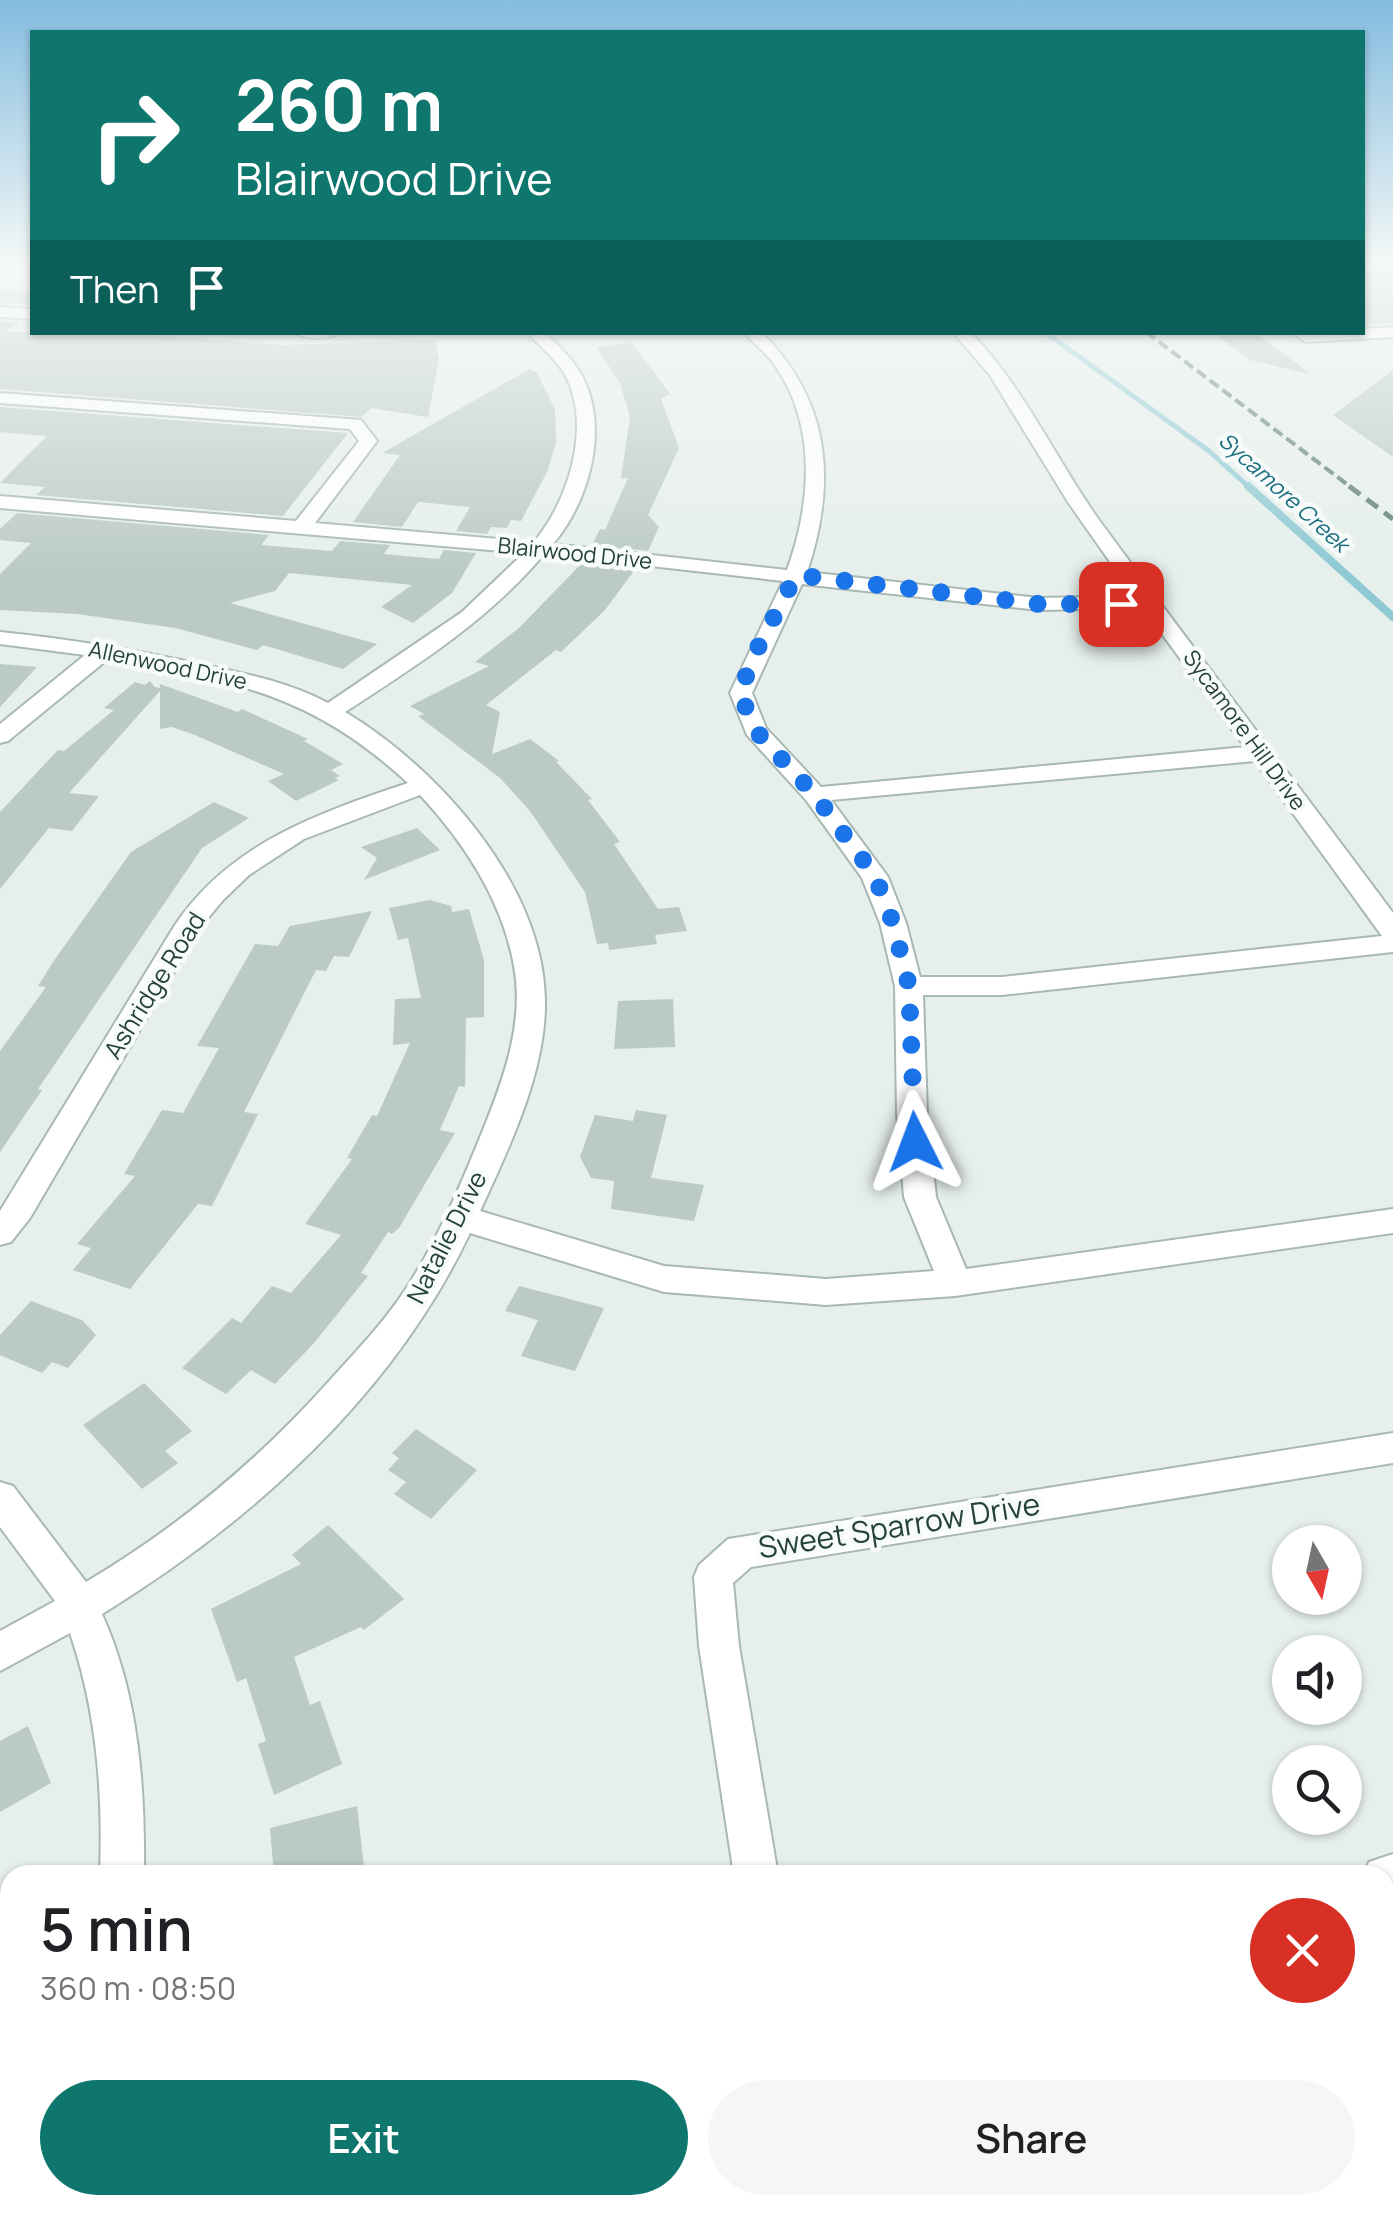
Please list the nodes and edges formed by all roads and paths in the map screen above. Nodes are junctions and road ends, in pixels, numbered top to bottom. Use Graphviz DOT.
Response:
graph roads {
  1 [pos="567,367"];
  2 [pos="785,367"];
  3 [pos="993,367"];
  4 [pos="0,398"];
  5 [pos="0,502"];
  6 [pos="302,526"];
  7 [pos="540,548"];
  8 [pos="796,575"];
  9 [pos="1150,602"];
  10 [pos="0,638"];
  11 [pos="105,650"];
  12 [pos="331,711"];
  13 [pos="0,736"];
  14 [pos="1263,753"];
  15 [pos="427,786"];
  16 [pos="815,795"];
  17 [pos="1393,932"];
  18 [pos="1393,944"];
  19 [pos="909,986"];
  20 [pos="462,1218"];
  21 [pos="1393,1221"];
  22 [pos="0,1233"];
  23 [pos="955,1283"];
  24 [pos="1393,1448"];
  25 [pos="0,1498"];
  26 [pos="79,1610"];
  27 [pos="0,1652"];
  28 [pos="122,1865"];
  29 [pos="754,1865"];
  1 -- 7 [label="street"];
  2 -- 8 [label="street"];
  3 -- 9 [label="street, Sycamore Hill Drive"];
  4 -- 6 [label="street"];
  5 -- 6 [label="street, Blairwood Drive"];
  6 -- 7 [label="street, Blairwood Drive"];
  7 -- 8 [label="street, Blairwood Drive"];
  7 -- 12 [label="street"];
  8 -- 9 [label="street, Blairwood Drive"];
  8 -- 16 [label="street"];
  9 -- 14 [label="street, Sycamore Hill Drive"];
  10 -- 11 [label="street, Allenwood Drive"];
  11 -- 12 [label="street, Allenwood Drive"];
  11 -- 13 [label="street"];
  12 -- 15 [label="street, Natalie Drive"];
  14 -- 16 [label="street"];
  14 -- 17 [label="street, Sycamore Hill Drive"];
  15 -- 20 [label="street, Natalie Drive"];
  15 -- 22 [label="street, Ashridge Road"];
  16 -- 19 [label="street"];
  18 -- 19 [label="street"];
  19 -- 23 [label="street"];
  20 -- 23 [label="street"];
  20 -- 26 [label="street, Natalie Drive"];
  21 -- 23 [label="street"];
  24 -- 29 [label="street, Sweet Sparrow Drive"];
  25 -- 26 [label="street"];
  26 -- 27 [label="street, Natalie Drive"];
  26 -- 28 [label="street"];
}
